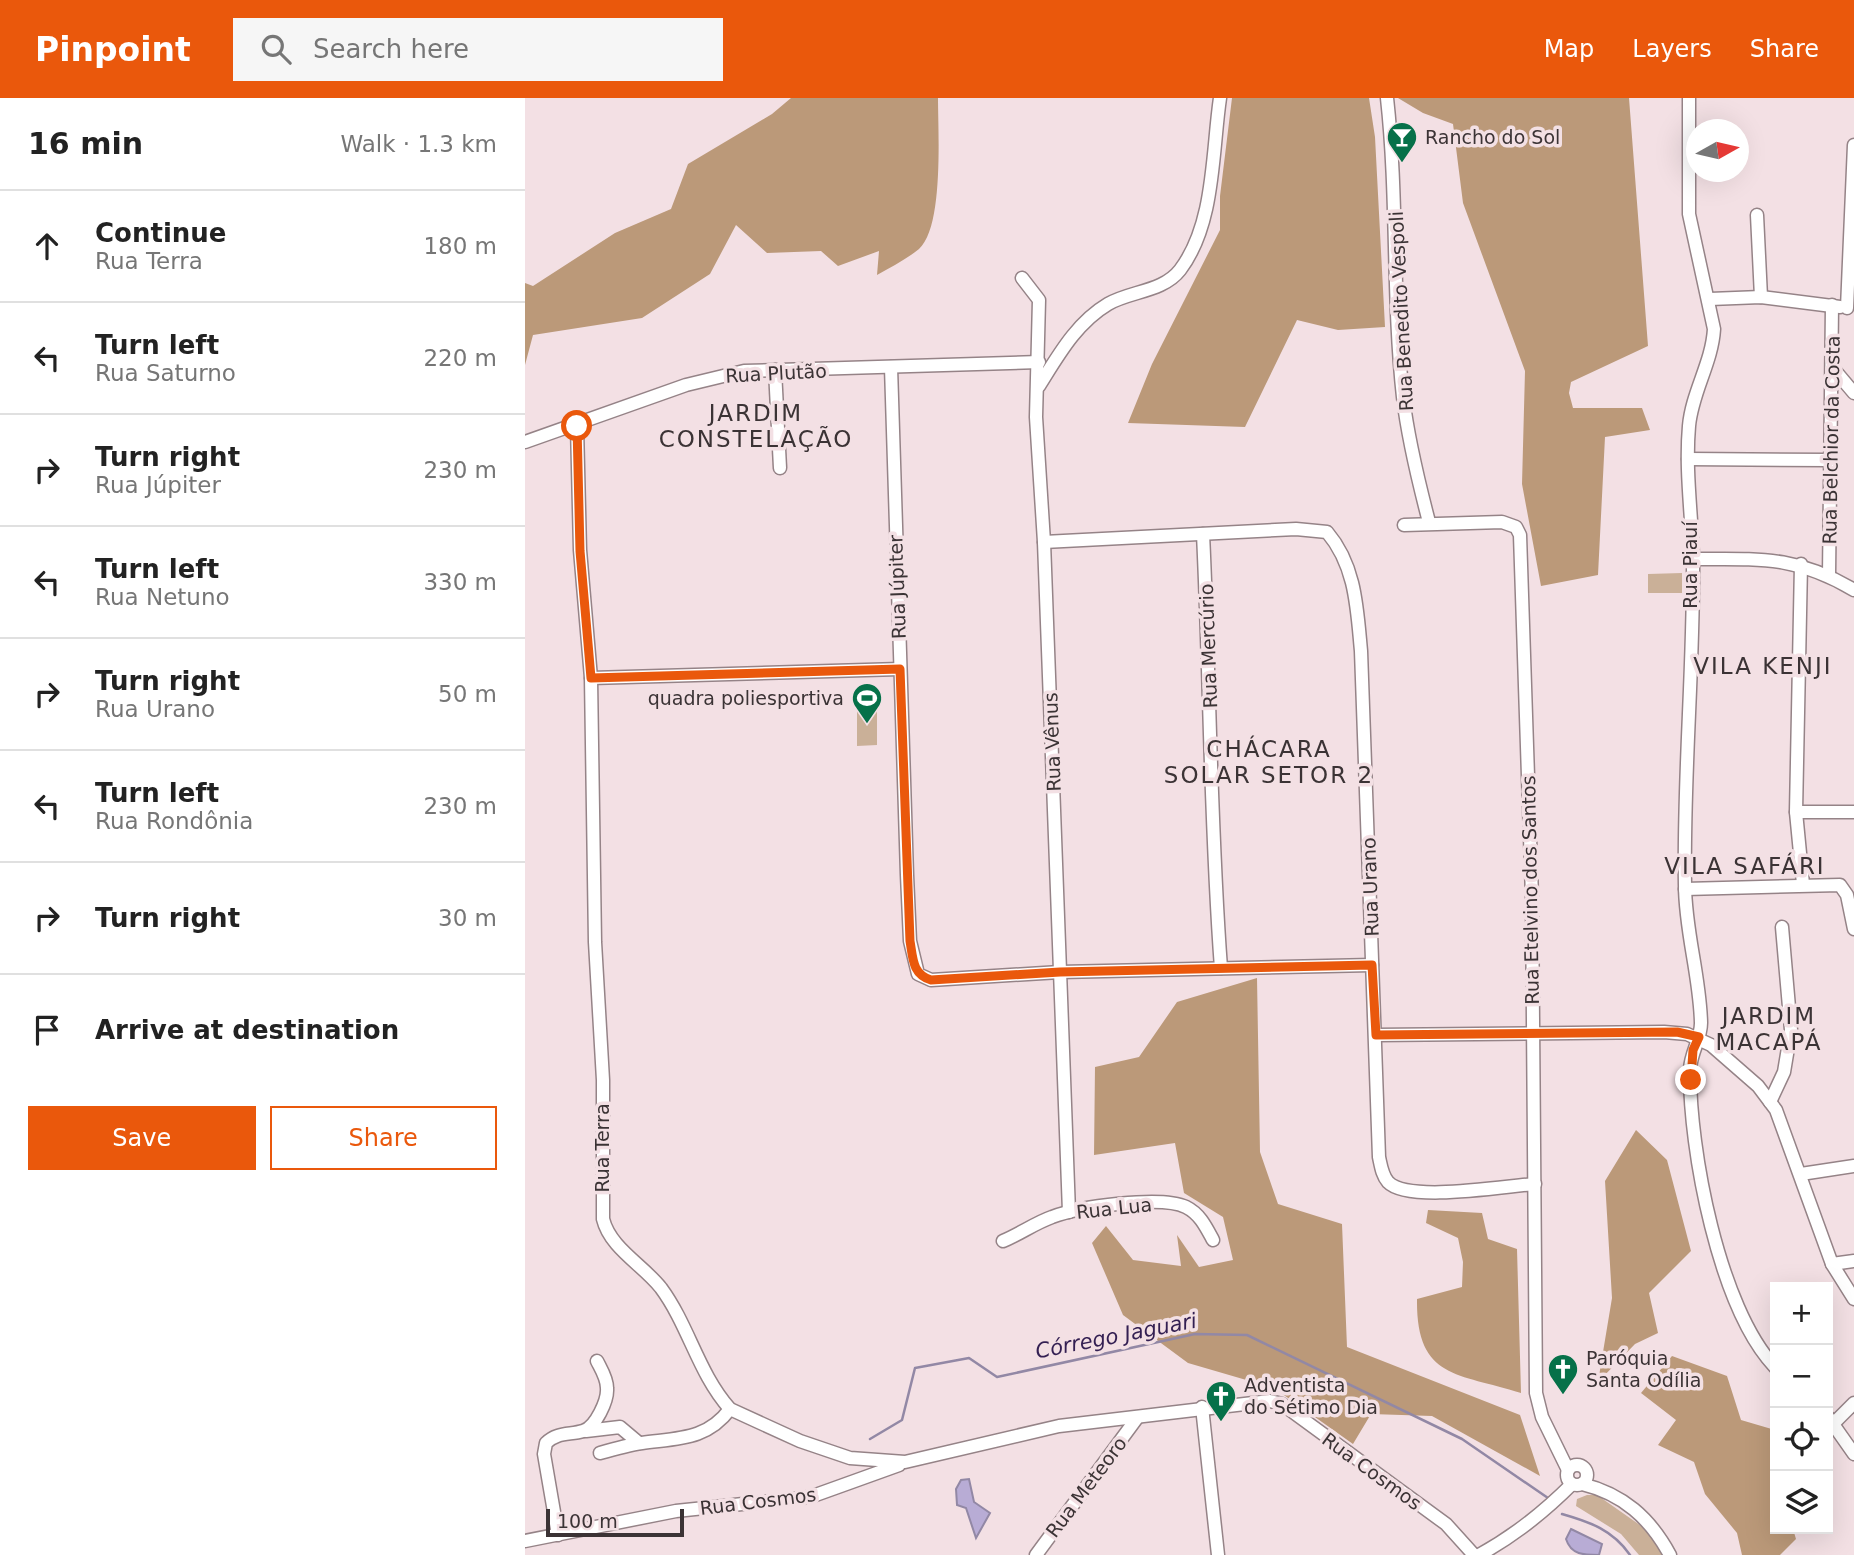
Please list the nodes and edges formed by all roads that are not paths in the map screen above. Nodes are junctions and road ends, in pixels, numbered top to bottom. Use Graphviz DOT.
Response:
graph roads {
  1 [pos="1220,98"];
  2 [pos="1387,98"];
  3 [pos="1689,98"];
  4 [pos="1854,145"];
  5 [pos="1757,215"];
  6 [pos="1852,238"];
  7 [pos="1022,278"];
  8 [pos="1761,297"];
  9 [pos="1710,299"];
  10 [pos="1832,305"];
  11 [pos="1851,309"];
  12 [pos="1039,362"];
  13 [pos="891,367"];
  14 [pos="1832,367"];
  15 [pos="775,370"];
  16 [pos="1037,389"];
  17 [pos="1854,393"];
  18 [pos="577,426"];
  19 [pos="525,442"];
  20 [pos="1688,458"];
  21 [pos="1829,460"];
  22 [pos="780,468"];
  23 [pos="1429,522"];
  24 [pos="1405,525"];
  25 [pos="1203,534"];
  26 [pos="1044,542"];
  27 [pos="1693,559"];
  28 [pos="1801,564"];
  29 [pos="1829,576"];
  30 [pos="1854,590"];
  31 [pos="900,669"];
  32 [pos="591,678"];
  33 [pos="1796,812"];
  34 [pos="1854,812"];
  35 [pos="1803,884"];
  36 [pos="1685,889"];
  37 [pos="1782,927"];
  38 [pos="1854,929"];
  39 [pos="1372,965"];
  40 [pos="1221,968"];
  41 [pos="1060,972"];
  42 [pos="1533,1034"];
  43 [pos="1376,1035"];
  44 [pos="1699,1037"];
  45 [pos="1770,1102"];
  46 [pos="1854,1166"];
  47 [pos="1801,1174"];
  48 [pos="1535,1184"];
  49 [pos="1069,1212"];
  50 [pos="1213,1240"];
  51 [pos="1003,1241"];
  52 [pos="1854,1261"];
  53 [pos="1832,1264"];
  54 [pos="1854,1299"];
  55 [pos="1770,1360"];
  56 [pos="597,1361"];
  57 [pos="1854,1404"];
  58 [pos="1202,1407"];
  59 [pos="730,1409"];
  60 [pos="1137,1418"];
  61 [pos="1833,1419"];
  62 [pos="1833,1423"];
  63 [pos="586,1431"];
  64 [pos="639,1443"];
  65 [pos="600,1453"];
  66 [pos="1854,1454"];
  67 [pos="905,1462"];
  68 [pos="1578,1476"];
  69 [pos="558,1535"];
  70 [pos="525,1541"];
  71 [pos="1036,1555"];
  72 [pos="1218,1555"];
  73 [pos="1477,1555"];
  74 [pos="1670,1555"];
  1 -- 16 [label="street"];
  2 -- 23 [label="street, Rua Benedito Vespoli"];
  3 -- 9 [label="street, Rua Piauí"];
  4 -- 6 [label="street"];
  5 -- 8 [label="street"];
  6 -- 11 [label="street"];
  7 -- 12 [label="street, Rua Vênus"];
  8 -- 9 [label="street"];
  8 -- 10 [label="street"];
  9 -- 20 [label="street, Rua Piauí"];
  10 -- 11 [label="street"];
  10 -- 14 [label="street, Rua Belchior da Costa"];
  12 -- 13 [label="street, Rua Plutão"];
  12 -- 16 [label="street, Rua Vênus"];
  13 -- 15 [label="street, Rua Plutão"];
  13 -- 31 [label="street, Rua Júpiter"];
  14 -- 17 [label="street"];
  14 -- 21 [label="street, Rua Belchior da Costa"];
  15 -- 18 [label="street, Rua Plutão"];
  15 -- 22 [label="street"];
  16 -- 26 [label="street, Rua Vênus"];
  18 -- 19 [label="street, Rua Plutão"];
  18 -- 32 [label="street, Rua Terra"];
  20 -- 21 [label="street"];
  20 -- 27 [label="street, Rua Piauí"];
  21 -- 29 [label="street, Rua Belchior da Costa"];
  23 -- 24 [label="street, Rua Etelvino dos Santos"];
  23 -- 42 [label="street, Rua Etelvino dos Santos"];
  25 -- 26 [label="street"];
  25 -- 39 [label="street, Rua Urano"];
  25 -- 40 [label="street, Rua Mercúrio"];
  26 -- 41 [label="street, Rua Vênus"];
  27 -- 28 [label="street"];
  27 -- 36 [label="street, Rua Piauí"];
  28 -- 29 [label="street"];
  28 -- 33 [label="street"];
  29 -- 30 [label="street"];
  31 -- 32 [label="street"];
  31 -- 41 [label="street, Rua Júpiter"];
  32 -- 59 [label="street, Rua Terra"];
  33 -- 34 [label="street"];
  33 -- 35 [label="street"];
  35 -- 36 [label="street"];
  35 -- 38 [label="street"];
  36 -- 44 [label="street, Rua Piauí"];
  37 -- 45 [label="street"];
  39 -- 40 [label="street"];
  39 -- 43 [label="street, Rua Urano"];
  40 -- 41 [label="street"];
  41 -- 49 [label="street, Rua Vênus"];
  42 -- 43 [label="street"];
  42 -- 44 [label="street"];
  42 -- 48 [label="street, Rua Etelvino dos Santos"];
  43 -- 48 [label="street, Rua Urano"];
  44 -- 45 [label="street"];
  44 -- 55 [label="street, Rua Piauí"];
  45 -- 47 [label="street"];
  46 -- 47 [label="street"];
  47 -- 53 [label="street"];
  48 -- 68 [label="street, Rua Etelvino dos Santos"];
  49 -- 50 [label="street, Rua Lua"];
  49 -- 51 [label="street, Rua Lua"];
  52 -- 53 [label="street"];
  53 -- 54 [label="street"];
  56 -- 63 [label="street"];
  57 -- 61 [label="street"];
  58 -- 60 [label="street, Rua Cosmos"];
  58 -- 72 [label="street"];
  58 -- 73 [label="street, Rua Cosmos"];
  59 -- 64 [label="street"];
  59 -- 67 [label="street"];
  60 -- 67 [label="street"];
  60 -- 71 [label="street, Rua Meteoro"];
  62 -- 66 [label="street"];
  63 -- 64 [label="street"];
  63 -- 69 [label="street"];
  64 -- 65 [label="street"];
  67 -- 69 [label="street, Rua Cosmos"];
  68 -- 73 [label="street"];
  68 -- 74 [label="street"];
  69 -- 70 [label="street, Rua Cosmos"];
}
